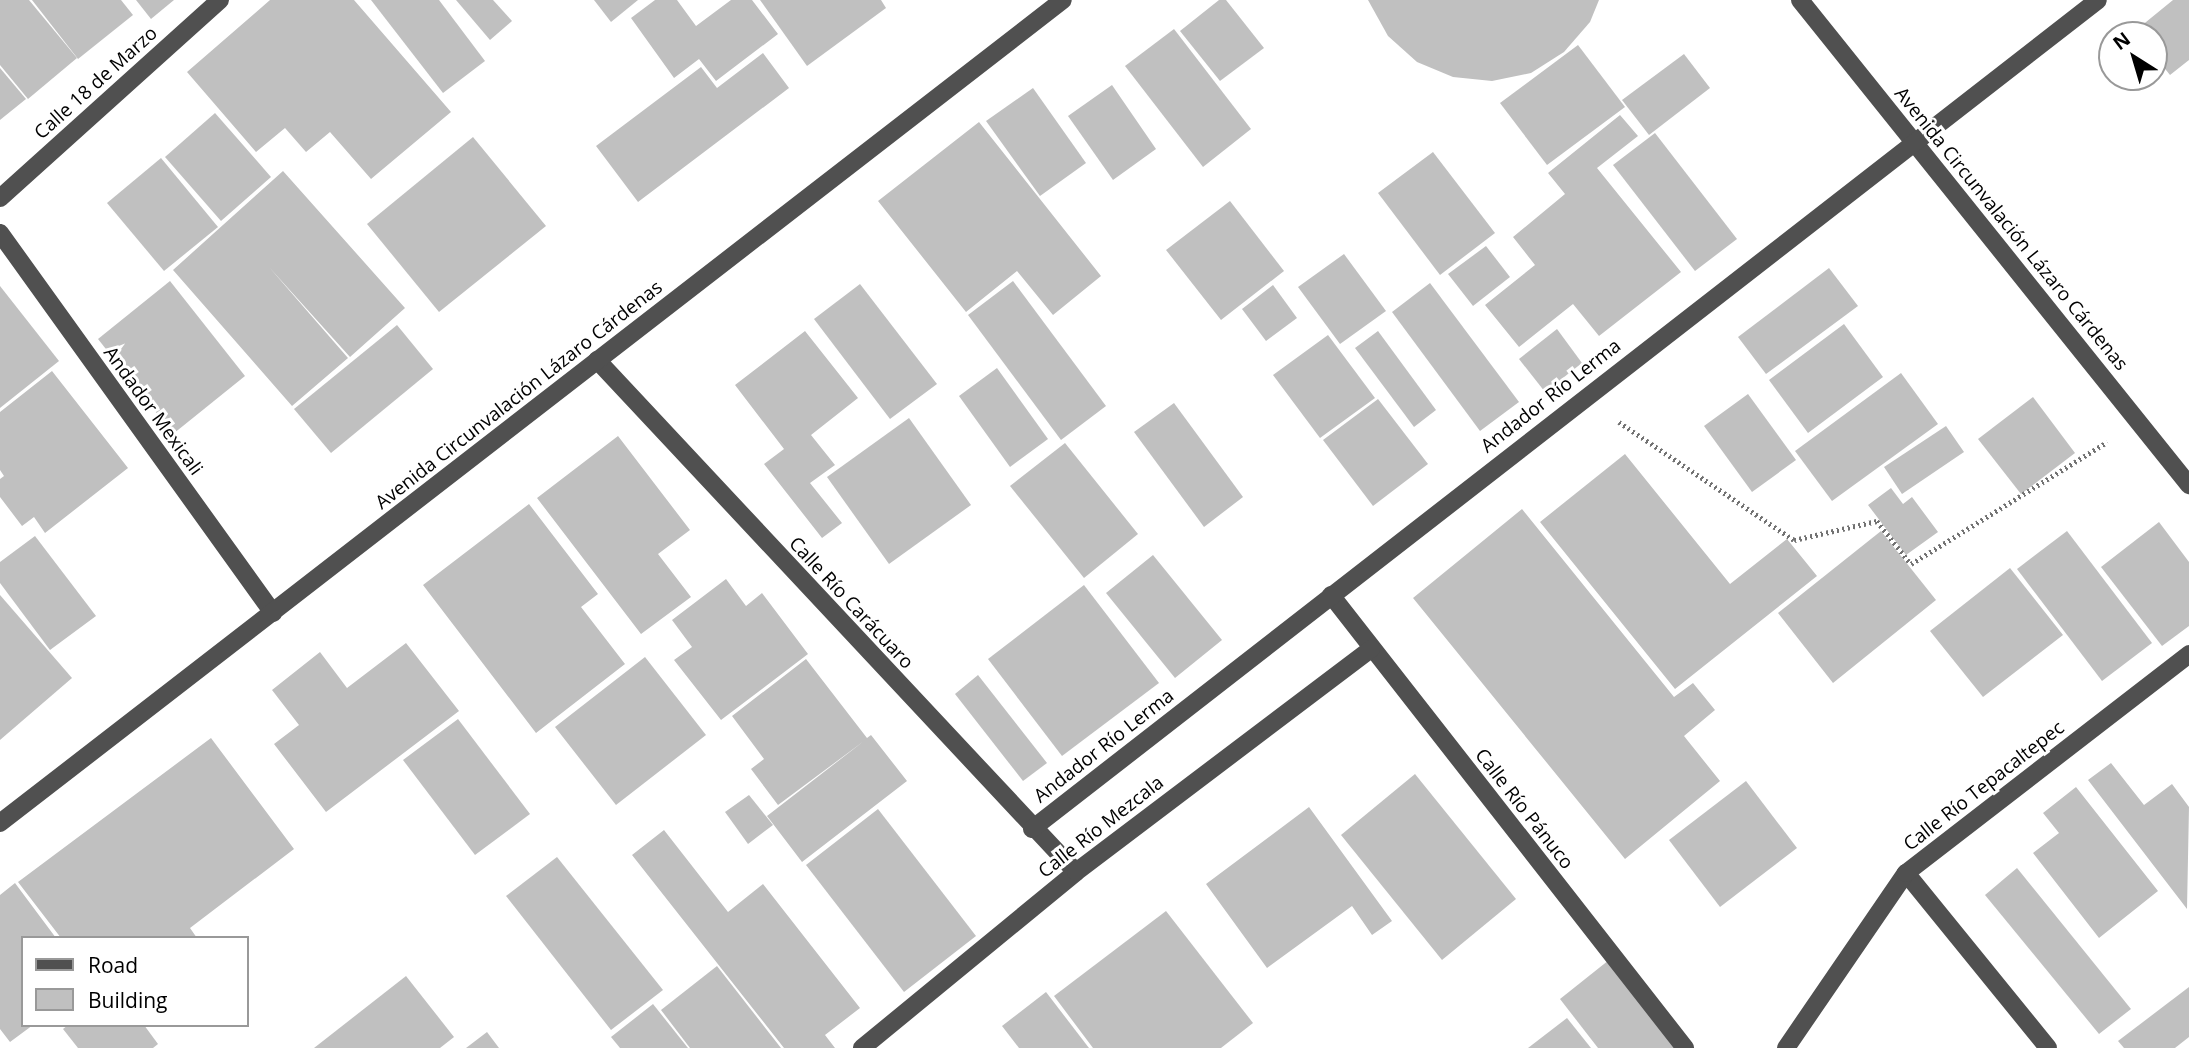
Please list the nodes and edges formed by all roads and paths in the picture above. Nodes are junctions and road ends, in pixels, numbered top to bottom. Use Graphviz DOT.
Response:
graph roads {
  1 [pos="220,0"];
  2 [pos="1063,0"];
  3 [pos="1800,0"];
  4 [pos="2098,0"];
  5 [pos="1912,141"];
  6 [pos="0,198"];
  7 [pos="0,233"];
  8 [pos="597,360"];
  9 [pos="1584,397"];
  10 [pos="2138,420"];
  11 [pos="2189,485"];
  12 [pos="1331,595"];
  13 [pos="273,613"];
  14 [pos="1371,649"];
  15 [pos="2189,654"];
  16 [pos="0,823"];
  17 [pos="1032,829"];
  18 [pos="1076,872"];
  19 [pos="1906,873"];
  20 [pos="862,1048"];
  21 [pos="1685,1048"];
  22 [pos="1786,1048"];
  23 [pos="2048,1048"];
  1 -- 6 [label="street, Calle 18 de Marzo"];
  2 -- 8 [label="street, Avenida Circunvalación Lázaro Cárdenas"];
  3 -- 5 [label="street, Avenida Circunvalación Lázaro Cárdenas"];
  4 -- 5 [label="street, Andador Río Lerma"];
  5 -- 9 [label="street, Andador Río Lerma"];
  5 -- 10 [label="street, Avenida Circunvalación Lázaro Cárdenas"];
  7 -- 13 [label="street, Andador Mexicali"];
  8 -- 13 [label="street, Avenida Circunvalación Lázaro Cárdenas"];
  8 -- 17 [label="street, Calle Río Carácuaro"];
  9 -- 10 [label="path"];
  9 -- 12 [label="street, Andador Río Lerma"];
  10 -- 11 [label="street, Avenida Circunvalación Lázaro Cárdenas"];
  12 -- 14 [label="street, Calle Río Pánuco"];
  12 -- 17 [label="street, Andador Río Lerma"];
  13 -- 16 [label="street, Avenida Circunvalación Lázaro Cárdenas"];
  14 -- 18 [label="street, Calle Río Mezcala"];
  14 -- 21 [label="street, Calle Río Pánuco"];
  15 -- 19 [label="street, Calle Río Tepacaltepec"];
  17 -- 18 [label="street, Calle Río Carácuaro"];
  18 -- 20 [label="street, Calle Río Mezcala"];
  19 -- 22 [label="street, Calle Río Tepacaltepec"];
  19 -- 23 [label="street"];
}
